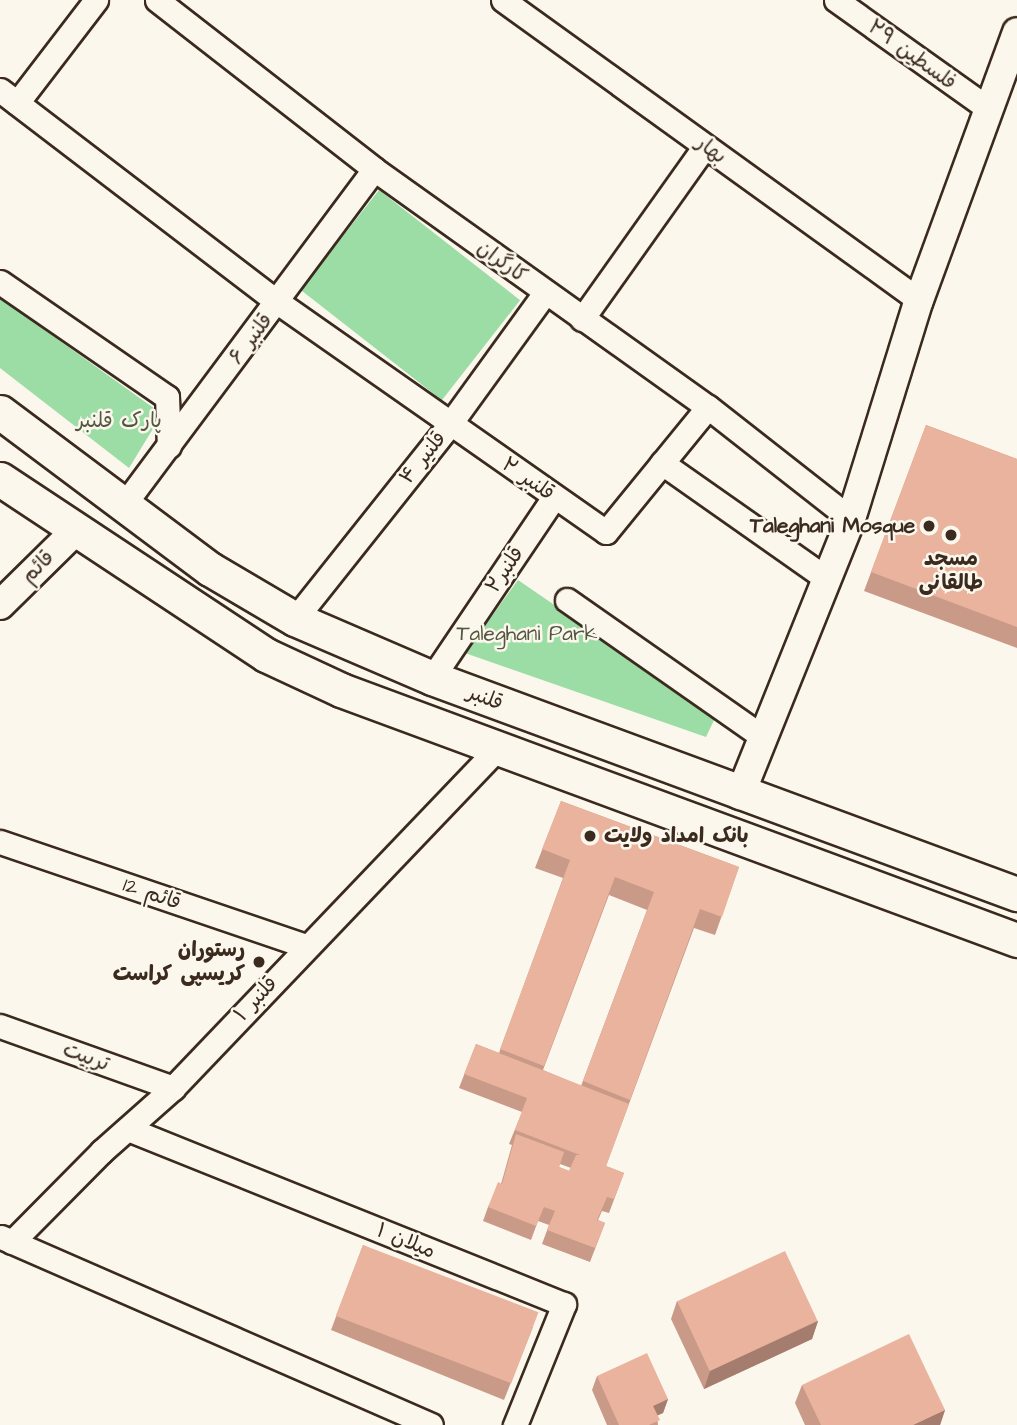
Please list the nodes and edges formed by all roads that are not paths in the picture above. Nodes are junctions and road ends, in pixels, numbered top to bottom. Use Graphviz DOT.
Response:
graph roads {
  1 [pos="96,0"];
  2 [pos="157,0"];
  3 [pos="503,0"];
  4 [pos="836,0"];
  5 [pos="1017,32"];
  6 [pos="9,96"];
  7 [pos="989,109"];
  8 [pos="705,146"];
  9 [pos="374,169"];
  10 [pos="0,282"];
  11 [pos="545,293"];
  12 [pos="919,300"];
  13 [pos="279,303"];
  14 [pos="582,319"];
  15 [pos="708,407"];
  16 [pos="0,412"];
  17 [pos="450,424"];
  18 [pos="169,446"];
  19 [pos="662,463"];
  20 [pos="0,480"];
  21 [pos="554,497"];
  22 [pos="123,506"];
  23 [pos="852,519"];
  24 [pos="77,529"];
  25 [pos="827,579"];
  26 [pos="567,600"];
  27 [pos="0,605"];
  28 [pos="295,619"];
  29 [pos="432,678"];
  30 [pos="763,737"];
  31 [pos="496,750"];
  32 [pos="740,795"];
  33 [pos="0,842"];
  34 [pos="1017,894"];
  35 [pos="1017,940"];
  36 [pos="305,946"];
  37 [pos="0,1026"];
  38 [pos="173,1088"];
  39 [pos="128,1129"];
  40 [pos="6,1240"];
  41 [pos="431,1425"];
  42 [pos="515,1425"];
  1 -- 6 [label="street"];
  2 -- 9 [label="street, کارگران"];
  3 -- 8 [label="street, بهار"];
  4 -- 7 [label="street, فلسطین ۲۹"];
  5 -- 7 [label="street"];
  6 -- 13 [label="street, قلنبر ۲"];
  7 -- 12 [label="street"];
  8 -- 12 [label="street, بهار"];
  8 -- 14 [label="street"];
  9 -- 11 [label="street, کارگران"];
  9 -- 13 [label="street, قلنبر ۶"];
  10 -- 18 [label="street"];
  11 -- 14 [label="street, کارگران"];
  11 -- 17 [label="street, قلنیر ۴"];
  12 -- 23 [label="street"];
  13 -- 17 [label="street, قلنبر ۲"];
  13 -- 18 [label="street, قلنبر ۶"];
  14 -- 15 [label="street, کارگران"];
  15 -- 19 [label="street"];
  15 -- 23 [label="street, کارگران"];
  16 -- 22 [label="main road, قلنبر"];
  17 -- 21 [label="street, قلنبر ۲"];
  17 -- 28 [label="street, قلنیر ۴"];
  18 -- 22 [label="street, قلنبر ۶"];
  19 -- 21 [label="street, قلنبر ۲"];
  19 -- 25 [label="street"];
  20 -- 24 [label="main road"];
  21 -- 29 [label="street, قلنبر۲"];
  22 -- 28 [label="main road, قلنبر"];
  23 -- 25 [label="street"];
  24 -- 27 [label="street, قائم"];
  24 -- 31 [label="main road"];
  25 -- 30 [label="street"];
  26 -- 30 [label="street"];
  28 -- 29 [label="main road, قلنبر"];
  29 -- 32 [label="main road, قلنبر"];
  30 -- 32 [label="street"];
  31 -- 35 [label="main road"];
  31 -- 36 [label="street, قلنبر ۱"];
  32 -- 34 [label="main road, قلنبر"];
  33 -- 36 [label="street, قائم 12"];
  36 -- 38 [label="street, قلنبر ۱"];
  37 -- 38 [label="street, تربیت"];
  38 -- 39 [label="street, قلنبر ۱"];
  39 -- 40 [label="street, قلنبر ۱"];
  39 -- 42 [label="street, میلان ۱"];
  40 -- 41 [label="street"];
}
